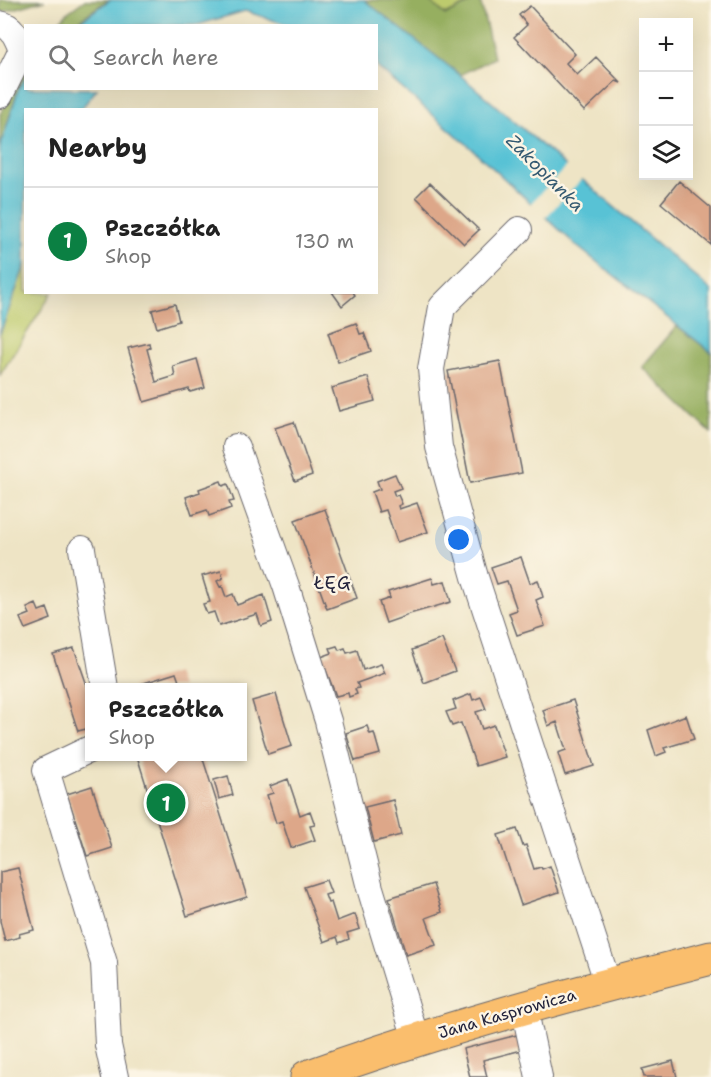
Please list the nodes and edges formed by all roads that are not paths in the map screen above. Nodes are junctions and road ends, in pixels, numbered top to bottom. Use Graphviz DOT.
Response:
graph roads {
  1 [pos="0,24"];
  2 [pos="0,95"];
  3 [pos="519,230"];
  4 [pos="236,447"];
  5 [pos="82,549"];
  6 [pos="104,683"];
  7 [pos="85,751"];
  8 [pos="711,959"];
  9 [pos="608,984"];
  10 [pos="524,1007"];
  11 [pos="416,1039"];
  12 [pos="115,1077"];
  13 [pos="307,1077"];
  14 [pos="539,1077"];
  1 -- 2 [label="street"];
  3 -- 9 [label="street"];
  4 -- 11 [label="street"];
  5 -- 6 [label="street"];
  7 -- 12 [label="street"];
  8 -- 9 [label="main road, Jana Kasprowicza"];
  9 -- 10 [label="main road, Jana Kasprowicza"];
  10 -- 11 [label="main road, Jana Kasprowicza"];
  10 -- 14 [label="street"];
  11 -- 13 [label="main road, Jana Kasprowicza"];
}
